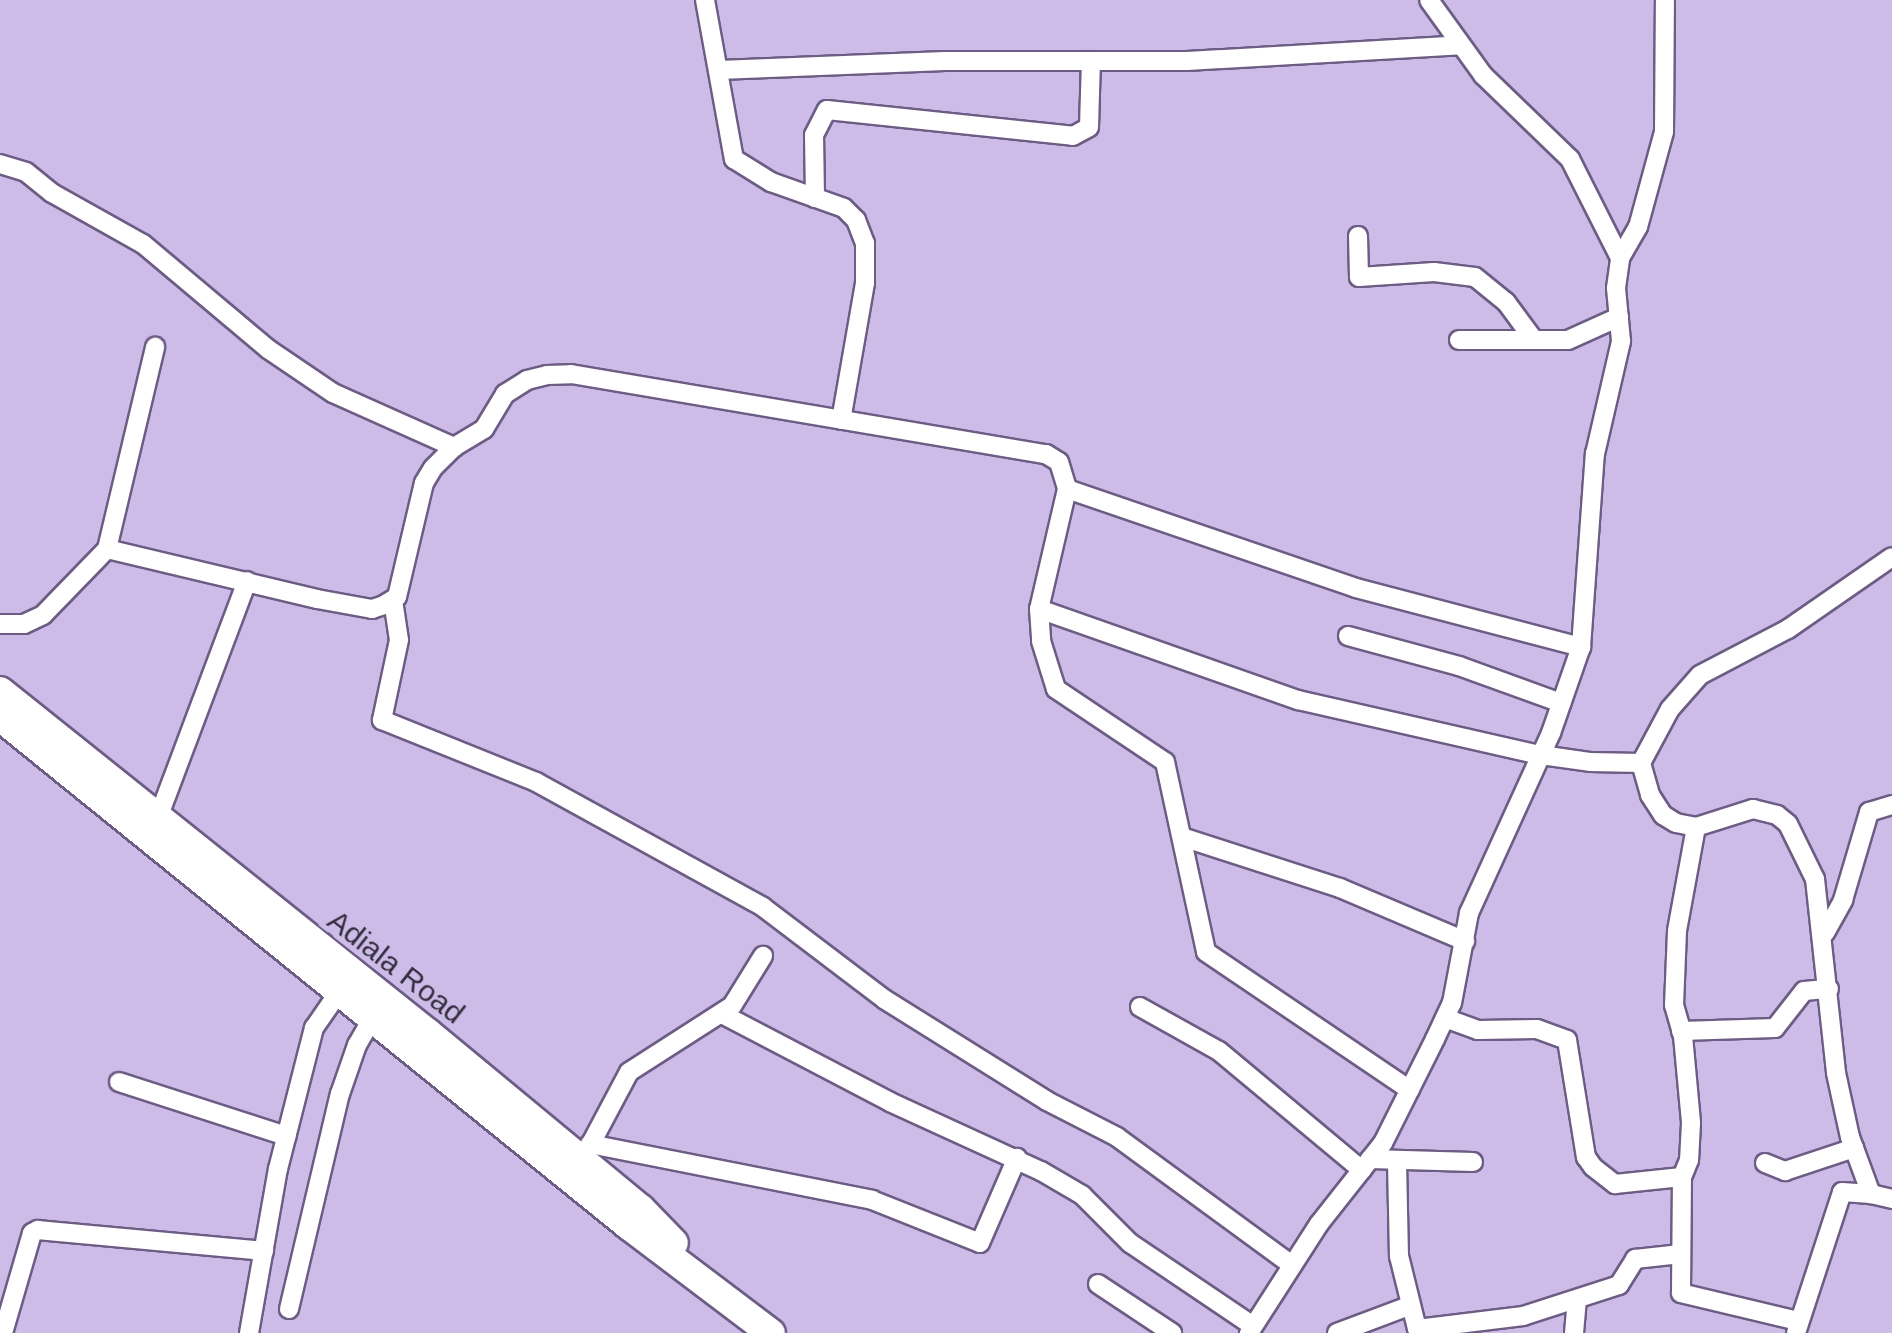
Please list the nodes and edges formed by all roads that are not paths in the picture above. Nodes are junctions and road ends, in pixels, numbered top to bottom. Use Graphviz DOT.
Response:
graph roads {
  1 [pos="706,0"];
  2 [pos="1430,0"];
  3 [pos="1664,2"];
  4 [pos="1460,45"];
  5 [pos="1091,61"];
  6 [pos="719,70"];
  7 [pos="0,164"];
  8 [pos="815,198"];
  9 [pos="1358,236"];
  10 [pos="1620,258"];
  11 [pos="1619,317"];
  12 [pos="1459,340"];
  13 [pos="1534,340"];
  14 [pos="155,347"];
  15 [pos="841,420"];
  16 [pos="454,447"];
  17 [pos="1066,489"];
  18 [pos="108,549"];
  19 [pos="1892,557"];
  20 [pos="247,581"];
  21 [pos="393,600"];
  22 [pos="1038,608"];
  23 [pos="0,624"];
  24 [pos="1348,636"];
  25 [pos="1581,647"];
  26 [pos="0,691"];
  27 [pos="1561,703"];
  28 [pos="0,716"];
  29 [pos="1541,754"];
  30 [pos="1641,763"];
  31 [pos="1892,805"];
  32 [pos="158,818"];
  33 [pos="1696,827"];
  34 [pos="1182,837"];
  35 [pos="1824,934"];
  36 [pos="1465,941"];
  37 [pos="763,956"];
  38 [pos="346,982"];
  39 [pos="1830,989"];
  40 [pos="1140,1007"];
  41 [pos="722,1014"];
  42 [pos="374,1017"];
  43 [pos="1445,1018"];
  44 [pos="1681,1031"];
  45 [pos="119,1082"];
  46 [pos="1410,1090"];
  47 [pos="286,1136"];
  48 [pos="1854,1148"];
  49 [pos="586,1152"];
  50 [pos="1017,1158"];
  51 [pos="1398,1162"];
  52 [pos="1474,1162"];
  53 [pos="1765,1163"];
  54 [pos="1366,1164"];
  55 [pos="1682,1177"];
  56 [pos="1871,1194"];
  57 [pos="1892,1199"];
  58 [pos="264,1251"];
  59 [pos="1681,1254"];
  60 [pos="1292,1264"];
  61 [pos="1098,1284"];
  62 [pos="1578,1300"];
  63 [pos="1409,1306"];
  64 [pos="738,1309"];
  65 [pos="290,1310"];
  66 [pos="1797,1327"];
  67 [pos="1251,1330"];
  68 [pos="4,1333"];
  69 [pos="249,1333"];
  70 [pos="771,1333"];
  71 [pos="1172,1333"];
  72 [pos="1337,1333"];
  73 [pos="1574,1333"];
  1 -- 6 [label="street"];
  2 -- 4 [label="street"];
  3 -- 10 [label="street"];
  4 -- 5 [label="street"];
  4 -- 10 [label="street"];
  5 -- 6 [label="street"];
  5 -- 8 [label="street"];
  6 -- 8 [label="street"];
  7 -- 16 [label="street"];
  8 -- 15 [label="street"];
  9 -- 13 [label="street"];
  10 -- 11 [label="street"];
  11 -- 13 [label="street"];
  11 -- 25 [label="street"];
  12 -- 13 [label="street"];
  14 -- 18 [label="street"];
  15 -- 16 [label="street"];
  15 -- 17 [label="street"];
  16 -- 21 [label="street"];
  17 -- 22 [label="street"];
  17 -- 25 [label="street"];
  18 -- 20 [label="street"];
  18 -- 23 [label="street"];
  19 -- 30 [label="street"];
  20 -- 21 [label="street"];
  20 -- 32 [label="street"];
  21 -- 60 [label="street"];
  22 -- 29 [label="street"];
  22 -- 34 [label="street"];
  24 -- 27 [label="street"];
  25 -- 27 [label="street"];
  26 -- 32 [label="main road, Adiala Road"];
  27 -- 29 [label="street"];
  28 -- 38 [label="main road, Adiala Road"];
  29 -- 30 [label="street"];
  29 -- 36 [label="street"];
  30 -- 33 [label="street"];
  31 -- 35 [label="street"];
  32 -- 38 [label="main road, Adiala Road"];
  33 -- 35 [label="street"];
  33 -- 44 [label="street"];
  34 -- 36 [label="street"];
  34 -- 46 [label="street"];
  35 -- 39 [label="street"];
  36 -- 43 [label="street"];
  37 -- 41 [label="street"];
  38 -- 42 [label="main road, Adiala Road"];
  38 -- 47 [label="street"];
  38 -- 49 [label="main road, Adiala Road"];
  39 -- 44 [label="street"];
  39 -- 48 [label="street"];
  40 -- 54 [label="street"];
  41 -- 49 [label="street"];
  41 -- 50 [label="street"];
  42 -- 64 [label="main road, Adiala Road"];
  42 -- 65 [label="street"];
  43 -- 46 [label="street"];
  43 -- 55 [label="street"];
  44 -- 55 [label="street"];
  45 -- 47 [label="street"];
  46 -- 54 [label="street"];
  47 -- 58 [label="street"];
  48 -- 53 [label="street"];
  48 -- 56 [label="street"];
  49 -- 50 [label="street"];
  49 -- 64 [label="main road, Adiala Road"];
  50 -- 67 [label="street"];
  51 -- 52 [label="street"];
  51 -- 54 [label="street"];
  51 -- 63 [label="street"];
  54 -- 60 [label="street"];
  55 -- 59 [label="street"];
  56 -- 57 [label="street"];
  56 -- 66 [label="street"];
  58 -- 68 [label="street"];
  58 -- 69 [label="street"];
  59 -- 62 [label="street"];
  59 -- 66 [label="street"];
  60 -- 67 [label="street"];
  61 -- 71 [label="street"];
  62 -- 63 [label="street"];
  62 -- 73 [label="street"];
  63 -- 72 [label="street"];
  64 -- 70 [label="main road, Adiala Road"];
}
